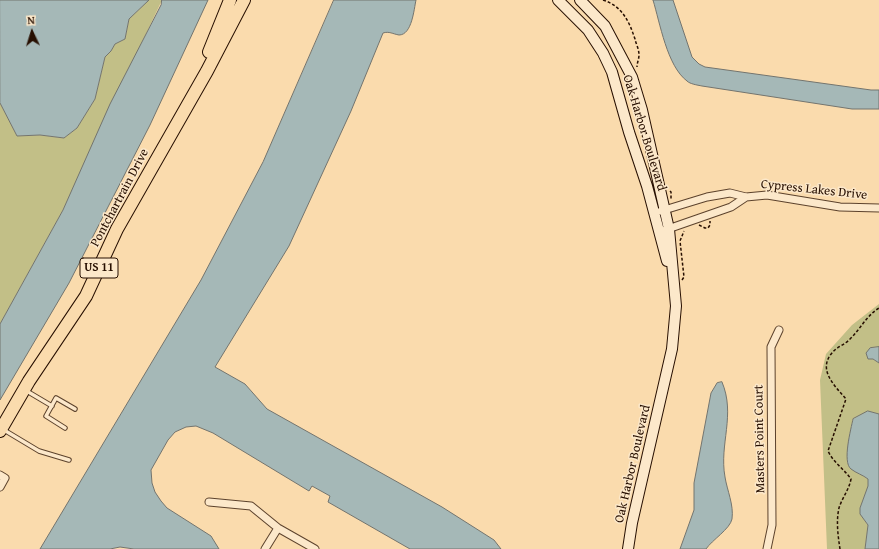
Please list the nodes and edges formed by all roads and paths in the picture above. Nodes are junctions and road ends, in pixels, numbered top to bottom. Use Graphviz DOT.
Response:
graph roads {
  1 [pos="230,0"];
  2 [pos="244,0"];
  3 [pos="558,0"];
  4 [pos="580,0"];
  5 [pos="189,100"];
  6 [pos="746,196"];
  7 [pos="879,208"];
  8 [pos="659,211"];
  9 [pos="664,230"];
  10 [pos="879,308"];
  11 [pos="779,330"];
  12 [pos="24,389"];
  13 [pos="52,406"];
  14 [pos="75,409"];
  15 [pos="65,428"];
  16 [pos="1,429"];
  17 [pos="69,460"];
  18 [pos="0,475"];
  19 [pos="0,487"];
  20 [pos="209,502"];
  21 [pos="278,528"];
  22 [pos="265,549"];
  23 [pos="316,549"];
  24 [pos="628,549"];
  25 [pos="767,549"];
  26 [pos="840,549"];
  1 -- 5 [label="main road, Pontchartrain Drive / US 11"];
  2 -- 5 [label="main road, Pontchartrain Drive / US 11"];
  3 -- 8 [label="street, Oak Harbor Boulevard"];
  4 -- 8 [label="street, Oak Harbor Boulevard"];
  5 -- 12 [label="main road, Pontchartrain Drive / US 11"];
  6 -- 7 [label="street, Cypress Lakes Drive"];
  6 -- 8 [label="street, Cypress Lakes Drive"];
  6 -- 9 [label="street, Cypress Lakes Drive"];
  8 -- 9 [label="street, Oak Harbor Boulevard"];
  9 -- 24 [label="street, Oak Harbor Boulevard"];
  10 -- 26 [label="path"];
  11 -- 25 [label="street, Masters Point Court"];
  12 -- 13 [label="lane"];
  12 -- 16 [label="main road, Pontchartrain Drive / US 11"];
  13 -- 14 [label="lane"];
  13 -- 15 [label="lane"];
  16 -- 17 [label="lane"];
  18 -- 19 [label="street"];
  20 -- 21 [label="street"];
  21 -- 22 [label="street"];
  21 -- 23 [label="street"];
}
